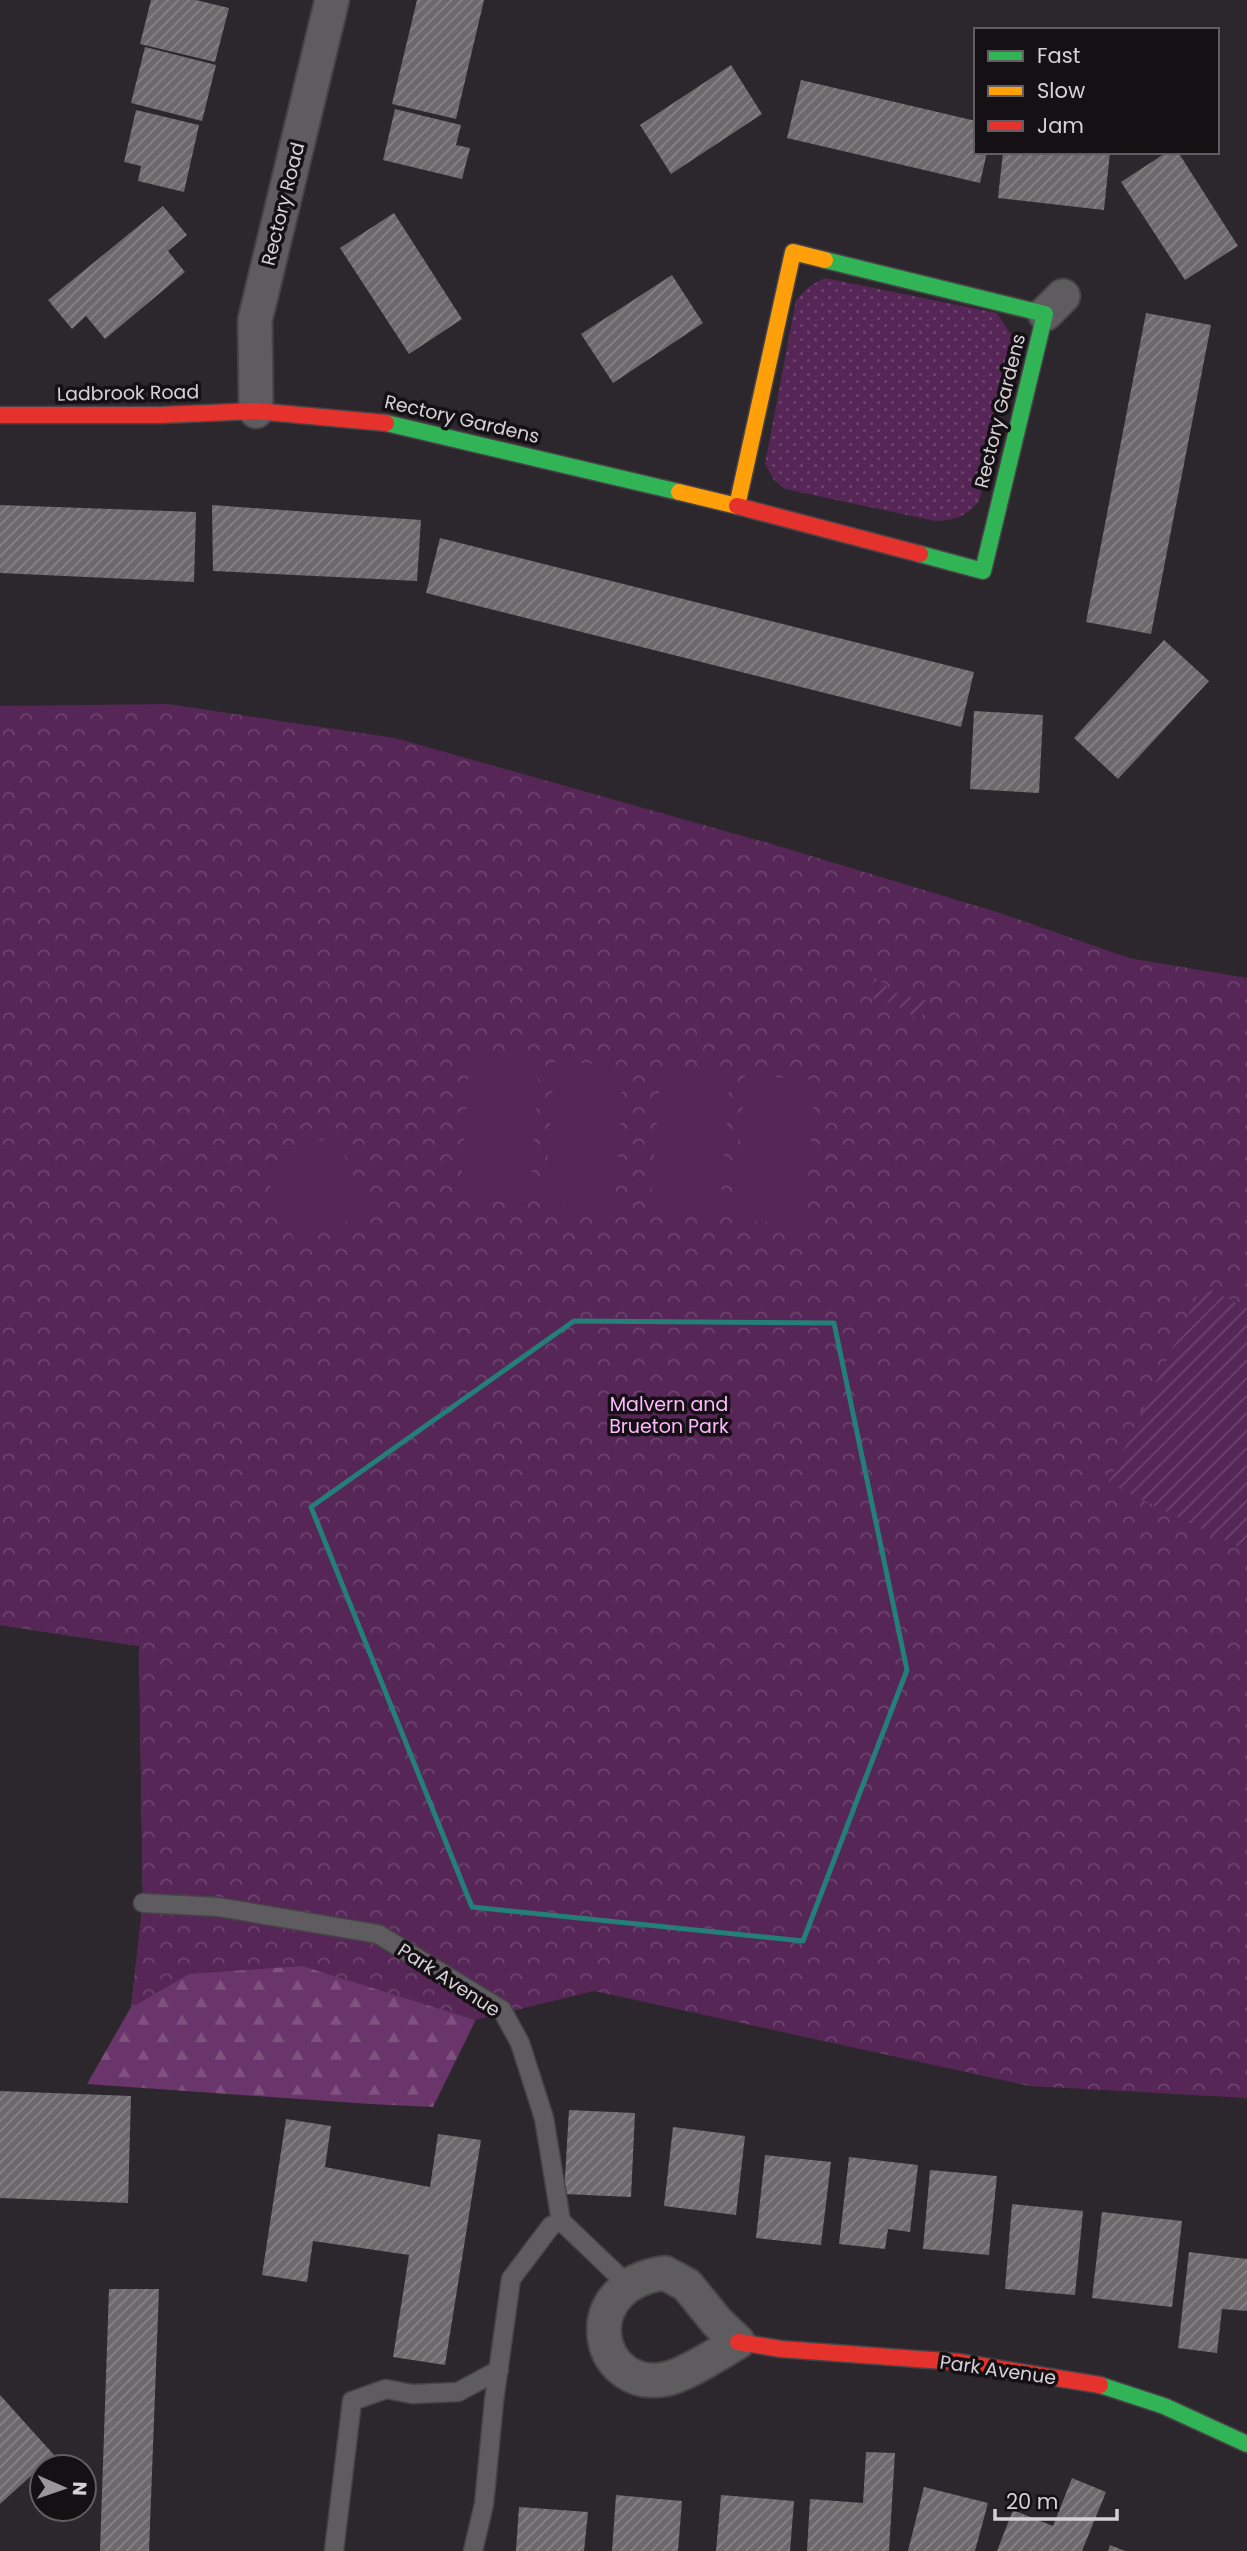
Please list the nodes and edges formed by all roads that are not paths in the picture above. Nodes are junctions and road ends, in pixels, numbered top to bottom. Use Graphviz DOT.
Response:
graph roads {
  1 [pos="332,0"];
  2 [pos="256,411"];
  3 [pos="0,415"];
  4 [pos="737,506"];
  5 [pos="143,1903"];
  6 [pos="561,2221"];
  7 [pos="628,2285"];
  8 [pos="738,2342"];
  9 [pos="499,2370"];
  10 [pos="1247,2444"];
  11 [pos="334,2551"];
  12 [pos="473,2551"];
  1 -- 2 [label="street, Rectory Road"];
  2 -- 3 [label="street, Ladbrook Road"];
  2 -- 4 [label="street, Rectory Gardens"];
  4 -- 4 [label="street, Rectory Gardens"];
  5 -- 6 [label="lane, Park Avenue"];
  6 -- 7 [label="lane"];
  6 -- 9 [label="lane"];
  7 -- 8 [label="street"];
  7 -- 8 [label="street"];
  8 -- 10 [label="street, Park Avenue"];
  9 -- 11 [label="lane"];
  9 -- 12 [label="lane"];
}
